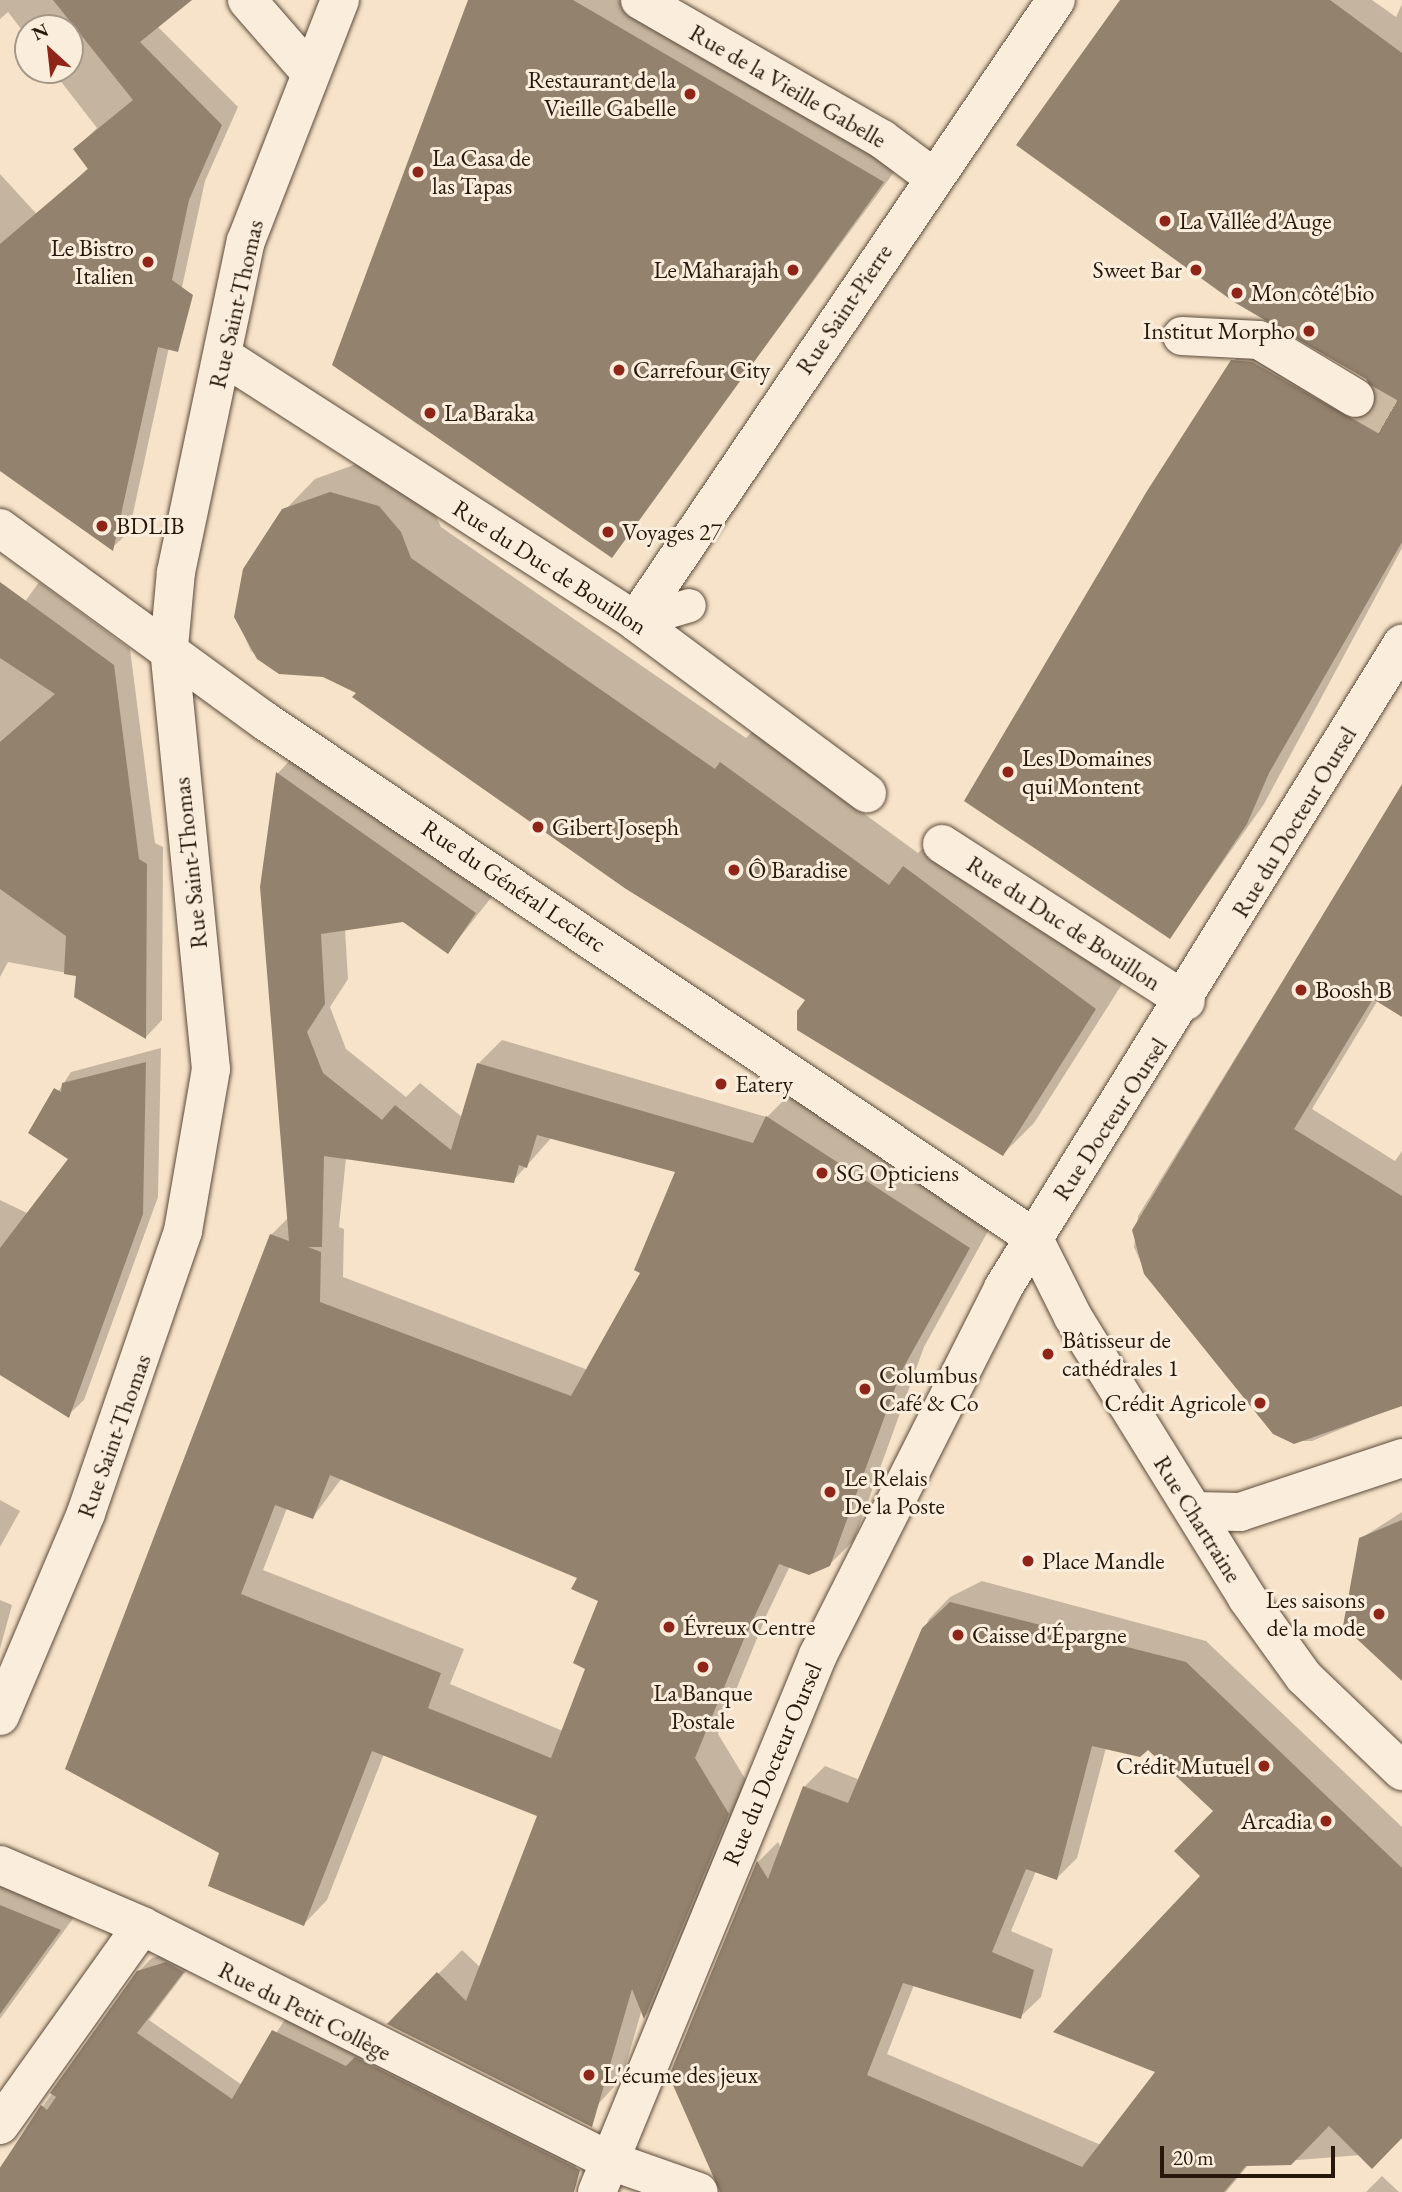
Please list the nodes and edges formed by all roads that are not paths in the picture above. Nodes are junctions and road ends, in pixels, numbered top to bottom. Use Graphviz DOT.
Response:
graph roads {
  1 [pos="247,0"];
  2 [pos="340,0"];
  3 [pos="640,0"];
  4 [pos="1056,0"];
  5 [pos="308,69"];
  6 [pos="945,181"];
  7 [pos="1182,336"];
  8 [pos="223,356"];
  9 [pos="1355,398"];
  10 [pos="0,528"];
  11 [pos="690,605"];
  12 [pos="635,621"];
  13 [pos="1402,644"];
  14 [pos="169,648"];
  15 [pos="867,793"];
  16 [pos="942,844"];
  17 [pos="1186,1001"];
  18 [pos="1033,1237"];
  19 [pos="1402,1458"];
  20 [pos="1194,1511"];
  21 [pos="0,1716"];
  22 [pos="1402,1771"];
  23 [pos="0,1865"];
  24 [pos="142,1926"];
  25 [pos="0,2125"];
  26 [pos="603,2176"];
  27 [pos="699,2192"];
  1 -- 5 [label="street"];
  2 -- 5 [label="street, Rue Saint-Thomas"];
  3 -- 6 [label="street, Rue de la Vieille Gabelle"];
  4 -- 6 [label="street, Rue Saint-Pierre"];
  5 -- 8 [label="street, Rue Saint-Thomas"];
  6 -- 12 [label="street, Rue Saint-Pierre"];
  7 -- 9 [label="street"];
  8 -- 12 [label="street, Rue du Duc de Bouillon"];
  8 -- 14 [label="street, Rue Saint-Thomas"];
  10 -- 14 [label="street, Rue du Général Leclerc"];
  11 -- 12 [label="lane"];
  12 -- 15 [label="street, Rue du Duc de Bouillon"];
  13 -- 17 [label="street, Rue du Docteur Oursel"];
  14 -- 18 [label="street, Rue du Général Leclerc"];
  14 -- 21 [label="street, Rue Saint-Thomas"];
  16 -- 17 [label="street, Rue du Duc de Bouillon"];
  17 -- 18 [label="street, Rue Docteur Oursel"];
  18 -- 20 [label="street, Rue Chartraine"];
  18 -- 26 [label="street, Rue du Docteur Oursel"];
  19 -- 20 [label="street"];
  20 -- 22 [label="street, Rue Chartraine"];
  23 -- 24 [label="street, Rue du Petit Collège"];
  24 -- 25 [label="street"];
  24 -- 26 [label="street, Rue du Petit Collège"];
  26 -- 27 [label="street, Rue du Petit Collège"];
}
